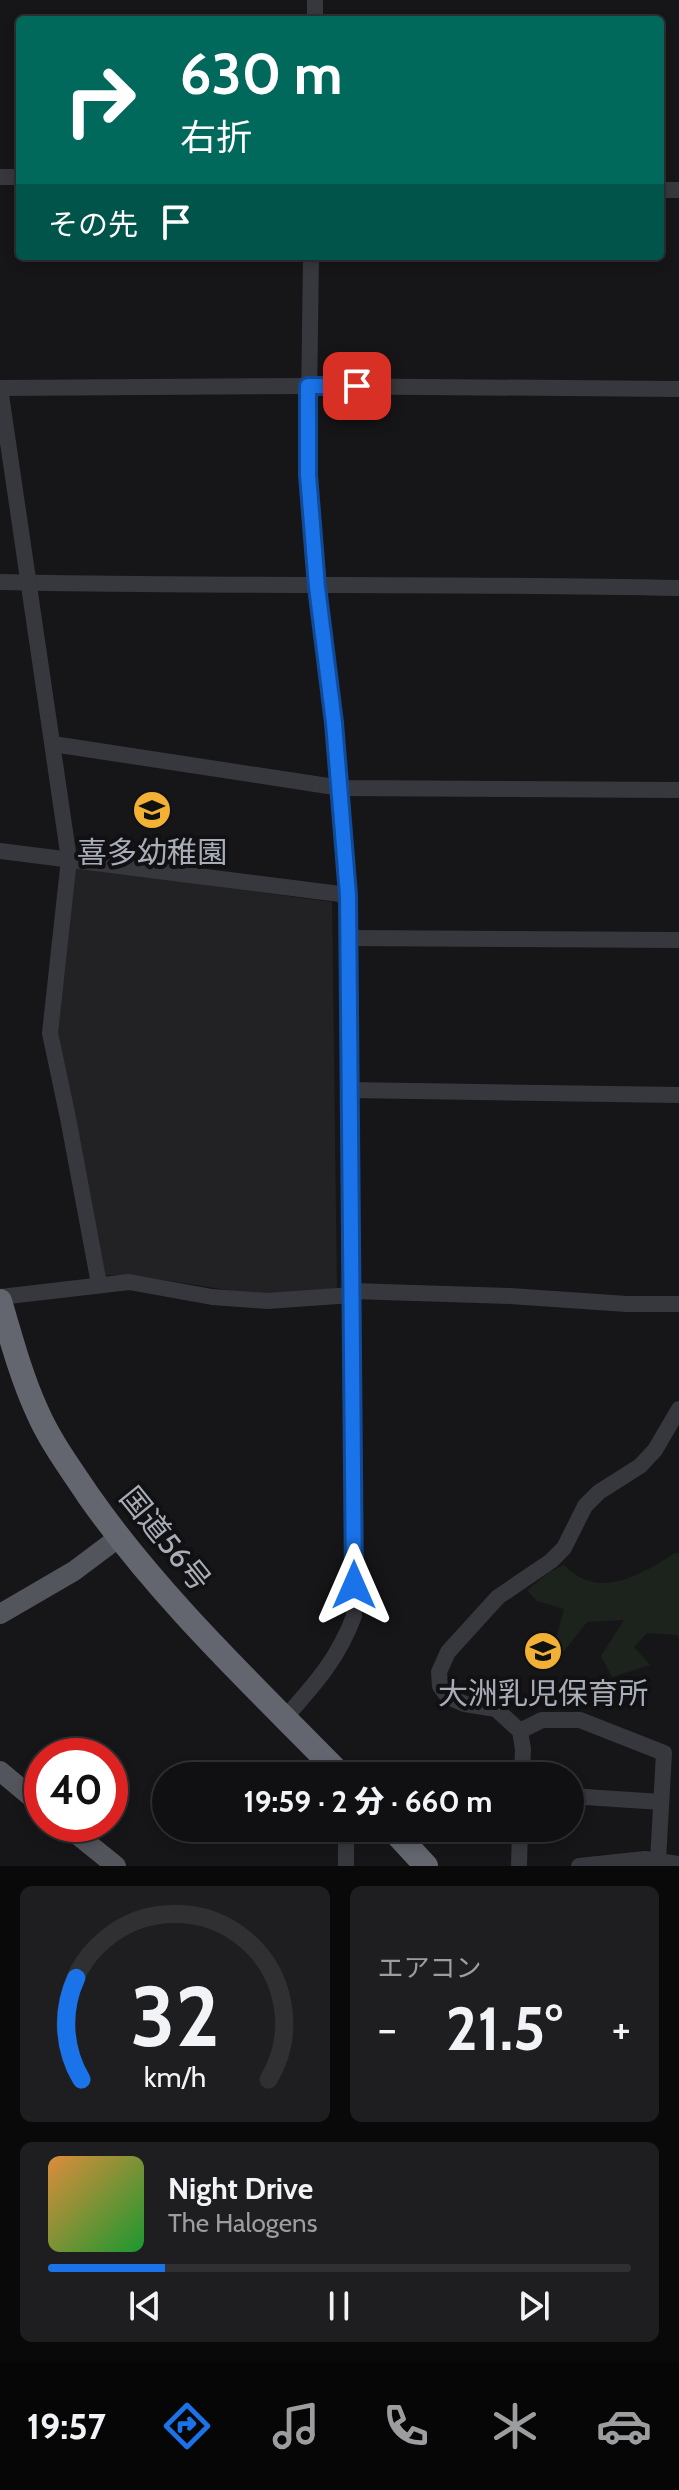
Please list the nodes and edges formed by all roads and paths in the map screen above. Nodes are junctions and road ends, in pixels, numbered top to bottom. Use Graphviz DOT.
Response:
graph roads {
  1 [pos="311,260"];
  2 [pos="308,386"];
  3 [pos="679,389"];
  4 [pos="0,582"];
  5 [pos="29,583"];
  6 [pos="317,587"];
  7 [pos="679,588"];
  8 [pos="53,744"];
  9 [pos="341,788"];
  10 [pos="679,790"];
  11 [pos="0,851"];
  12 [pos="69,859"];
  13 [pos="348,895"];
  14 [pos="348,938"];
  15 [pos="679,940"];
  16 [pos="349,1090"];
  17 [pos="679,1095"];
  18 [pos="99,1284"];
  19 [pos="352,1293"];
  20 [pos="0,1299"];
  21 [pos="679,1304"];
  22 [pos="679,1409"];
  23 [pos="118,1538"];
  24 [pos="0,1614"];
  25 [pos="285,1718"];
  26 [pos="520,1731"];
  27 [pos="672,1756"];
  28 [pos="328,1762"];
  29 [pos="523,1762"];
  30 [pos="0,1771"];
  31 [pos="24,1791"];
  32 [pos="584,1797"];
  33 [pos="661,1802"];
  34 [pos="86,1842"];
  35 [pos="346,1842"];
  36 [pos="404,1842"];
  37 [pos="520,1842"];
  38 [pos="658,1861"];
  39 [pos="679,1864"];
  40 [pos="116,1866"];
  41 [pos="346,1866"];
  42 [pos="426,1866"];
  43 [pos="519,1866"];
  44 [pos="579,1866"];
  1 -- 2 [label="street"];
  2 -- 3 [label="street"];
  2 -- 5 [label="street"];
  2 -- 6 [label="street"];
  4 -- 5 [label="street"];
  5 -- 6 [label="street"];
  5 -- 8 [label="street"];
  6 -- 7 [label="street"];
  6 -- 9 [label="street"];
  8 -- 9 [label="street"];
  8 -- 12 [label="street"];
  9 -- 10 [label="street"];
  9 -- 13 [label="street"];
  11 -- 12 [label="street"];
  12 -- 13 [label="street"];
  12 -- 18 [label="street"];
  13 -- 14 [label="street"];
  14 -- 15 [label="street"];
  14 -- 16 [label="street"];
  16 -- 17 [label="street"];
  16 -- 19 [label="street"];
  18 -- 19 [label="street"];
  18 -- 20 [label="street"];
  19 -- 21 [label="street"];
  19 -- 25 [label="street"];
  20 -- 23 [label="highway, 国道56号"];
  22 -- 26 [label="street"];
  23 -- 24 [label="main road"];
  23 -- 25 [label="highway, 国道56号"];
  25 -- 28 [label="highway, 国道56号"];
  26 -- 27 [label="street"];
  26 -- 29 [label="street"];
  27 -- 33 [label="street"];
  30 -- 31 [label="main road"];
  32 -- 33 [label="street"];
  33 -- 38 [label="street"];
  34 -- 40 [label="main road"];
  35 -- 41 [label="street"];
  36 -- 42 [label="highway"];
  37 -- 43 [label="street"];
  38 -- 39 [label="street"];
  38 -- 44 [label="street"];
}
